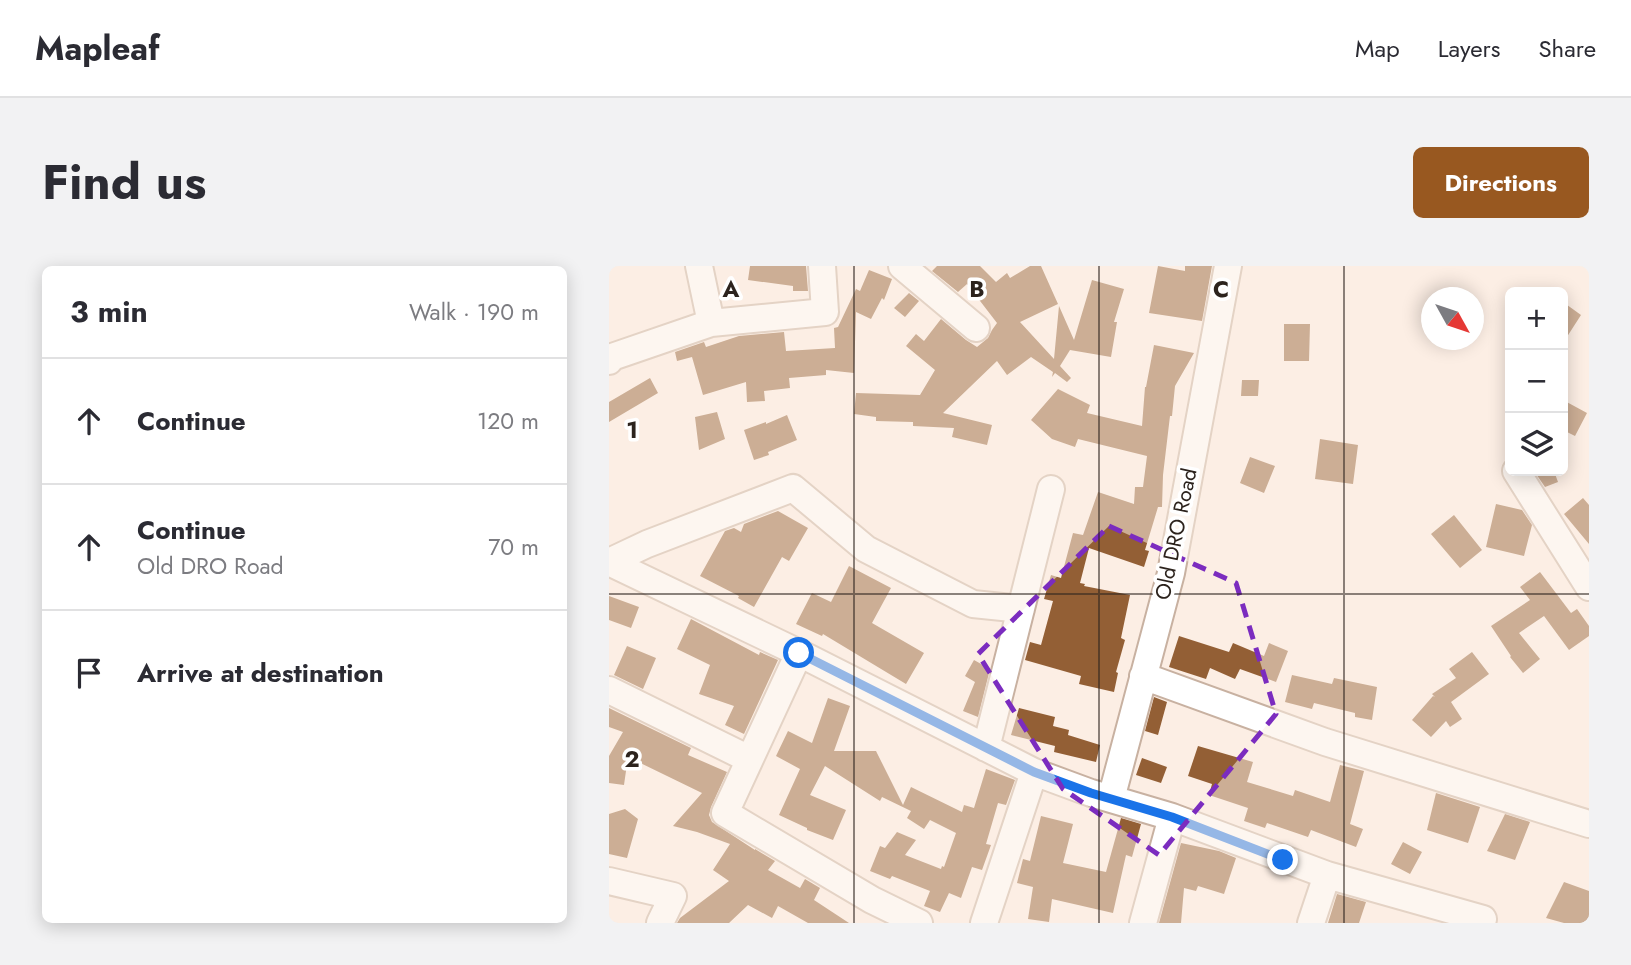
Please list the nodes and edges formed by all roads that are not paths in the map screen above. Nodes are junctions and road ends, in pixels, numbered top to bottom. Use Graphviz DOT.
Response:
graph roads {
  1 [pos="699,266"];
  2 [pos="822,266"];
  3 [pos="902,266"];
  4 [pos="1228,266"];
  5 [pos="711,323"];
  6 [pos="976,328"];
  7 [pos="610,358"];
  8 [pos="1520,476"];
  9 [pos="1051,489"];
  10 [pos="609,562"];
  11 [pos="1589,587"];
  12 [pos="1021,609"];
  13 [pos="799,653"];
  14 [pos="1143,676"];
  15 [pos="609,690"];
  16 [pos="986,748"];
  17 [pos="749,759"];
  18 [pos="1034,772"];
  19 [pos="1101,796"];
  20 [pos="1172,817"];
  21 [pos="1589,824"];
  22 [pos="1327,875"];
  23 [pos="609,881"];
  24 [pos="1486,922"];
  25 [pos="660,923"];
  26 [pos="919,923"];
  27 [pos="984,923"];
  28 [pos="1143,923"];
  29 [pos="1311,923"];
  1 -- 5 [label="street"];
  2 -- 5 [label="street"];
  3 -- 6 [label="street"];
  4 -- 14 [label="street, Old DRO Road"];
  5 -- 7 [label="street"];
  8 -- 11 [label="street"];
  9 -- 12 [label="street"];
  10 -- 12 [label="street"];
  10 -- 13 [label="street"];
  12 -- 16 [label="street"];
  13 -- 16 [label="street"];
  13 -- 17 [label="street"];
  14 -- 19 [label="street, Old DRO Road"];
  14 -- 21 [label="street"];
  15 -- 17 [label="street"];
  16 -- 18 [label="street"];
  17 -- 26 [label="street"];
  18 -- 19 [label="street"];
  18 -- 27 [label="street"];
  19 -- 20 [label="street"];
  20 -- 22 [label="street"];
  20 -- 28 [label="street"];
  22 -- 24 [label="street"];
  22 -- 29 [label="street"];
  23 -- 25 [label="street"];
}
